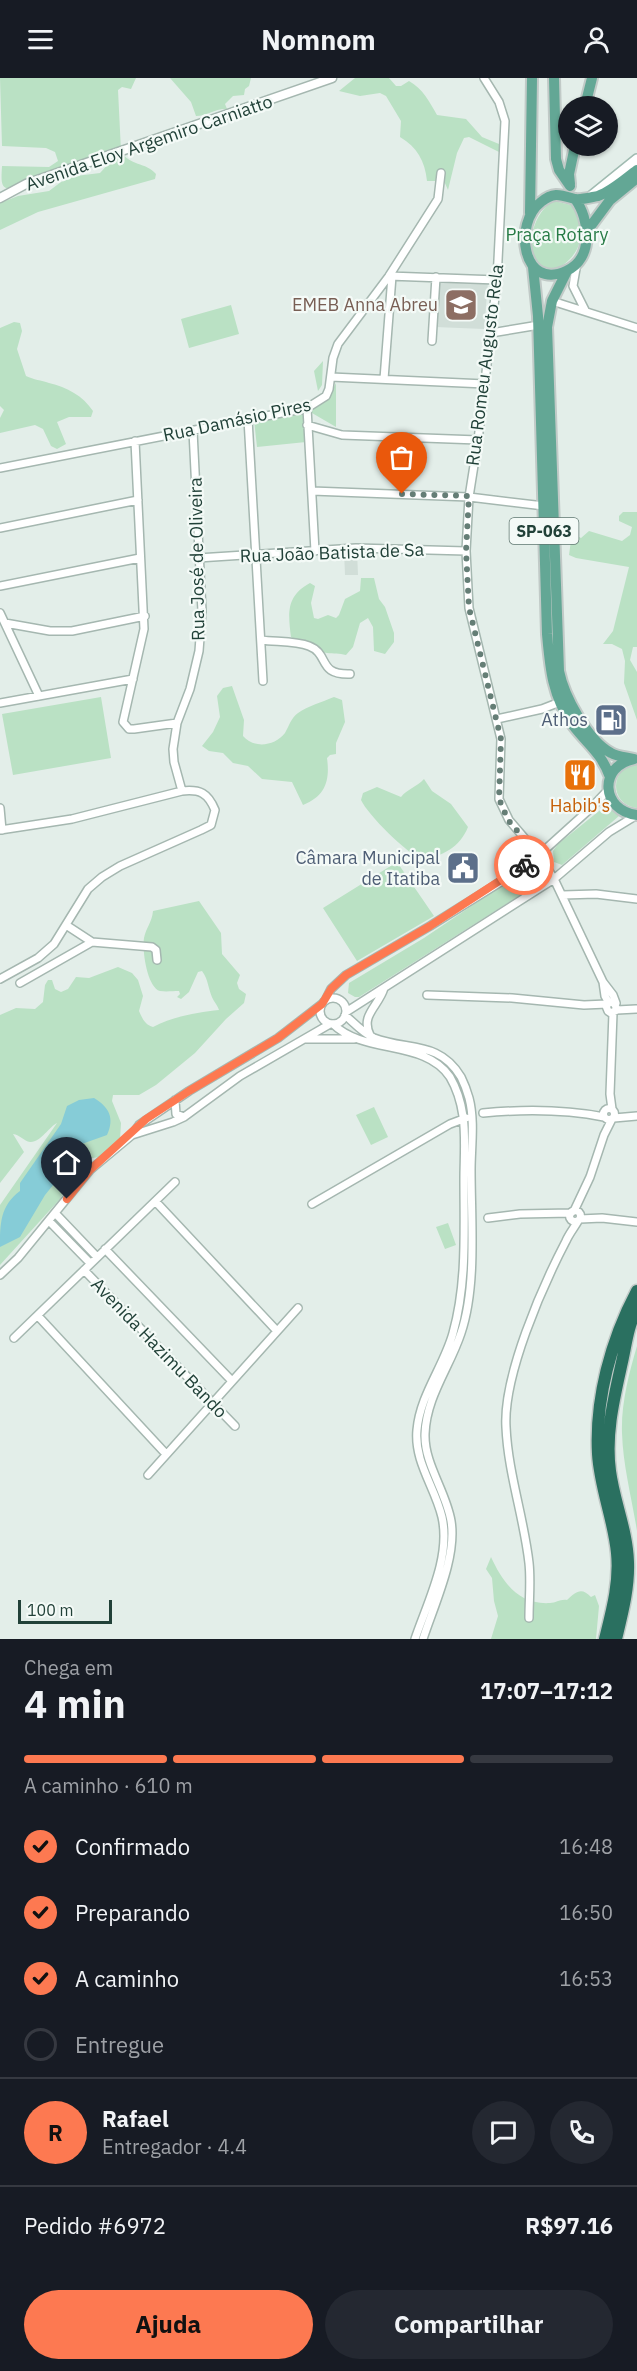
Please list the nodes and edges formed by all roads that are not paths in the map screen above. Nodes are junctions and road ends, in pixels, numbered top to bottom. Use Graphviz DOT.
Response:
graph roads {
  1 [pos="332,78"];
  2 [pos="484,78"];
  3 [pos="532,78"];
  4 [pos="554,78"];
  5 [pos="592,78"];
  6 [pos="588,96"];
  7 [pos="573,156"];
  8 [pos="637,159"];
  9 [pos="637,170"];
  10 [pos="441,172"];
  11 [pos="635,181"];
  12 [pos="572,194"];
  13 [pos="589,197"];
  14 [pos="0,198"];
  15 [pos="530,214"];
  16 [pos="587,231"];
  17 [pos="577,262"];
  18 [pos="532,267"];
  19 [pos="567,271"];
  20 [pos="391,276"];
  21 [pos="436,277"];
  22 [pos="497,280"];
  23 [pos="552,300"];
  24 [pos="585,310"];
  25 [pos="538,325"];
  26 [pos="637,328"];
  27 [pos="491,333"];
  28 [pos="432,341"];
  29 [pos="331,377"];
  30 [pos="384,379"];
  31 [pos="485,384"];
  32 [pos="307,408"];
  33 [pos="248,419"];
  34 [pos="308,425"];
  35 [pos="193,431"];
  36 [pos="478,440"];
  37 [pos="135,441"];
  38 [pos="0,468"];
  39 [pos="312,491"];
  40 [pos="469,496"];
  41 [pos="138,500"];
  42 [pos="544,506"];
  43 [pos="0,528"];
  44 [pos="315,551"];
  45 [pos="466,551"];
  46 [pos="257,554"];
  47 [pos="140,558"];
  48 [pos="198,558"];
  49 [pos="0,586"];
  50 [pos="0,613"];
  51 [pos="145,616"];
  52 [pos="5,623"];
  53 [pos="261,640"];
  54 [pos="350,674"];
  55 [pos="133,679"];
  56 [pos="263,681"];
  57 [pos="39,696"];
  58 [pos="560,702"];
  59 [pos="0,704"];
  60 [pos="497,719"];
  61 [pos="177,723"];
  62 [pos="636,759"];
  63 [pos="609,783"];
  64 [pos="182,791"];
  65 [pos="0,808"];
  66 [pos="637,815"];
  67 [pos="1,830"];
  68 [pos="538,855"];
  69 [pos="554,879"];
  70 [pos="563,896"];
  71 [pos="637,899"];
  72 [pos="66,925"];
  73 [pos="92,942"];
  74 [pos="157,960"];
  75 [pos="0,979"];
  76 [pos="20,983"];
  77 [pos="384,988"];
  78 [pos="427,995"];
  79 [pos="324,1001"];
  80 [pos="612,1007"];
  81 [pos="636,1009"];
  82 [pos="346,1014"];
  83 [pos="332,1024"];
  84 [pos="371,1037"];
  85 [pos="305,1039"];
  86 [pos="355,1039"];
  87 [pos="175,1100"];
  88 [pos="483,1113"];
  89 [pos="609,1114"];
  90 [pos="634,1116"];
  91 [pos="184,1117"];
  92 [pos="468,1118"];
  93 [pos="132,1135"];
  94 [pos="175,1182"];
  95 [pos="156,1202"];
  96 [pos="312,1204"];
  97 [pos="55,1213"];
  98 [pos="575,1216"];
  99 [pos="488,1218"];
  100 [pos="49,1221"];
  101 [pos="637,1222"];
  102 [pos="467,1230"];
  103 [pos="105,1249"];
  104 [pos="97,1257"];
  105 [pos="90,1263"];
  106 [pos="84,1270"];
  107 [pos="0,1275"];
  108 [pos="637,1291"];
  109 [pos="298,1308"];
  110 [pos="637,1309"];
  111 [pos="38,1317"];
  112 [pos="277,1331"];
  113 [pos="14,1338"];
  114 [pos="231,1380"];
  115 [pos="211,1404"];
  116 [pos="235,1426"];
  117 [pos="166,1454"];
  118 [pos="148,1475"];
  119 [pos="441,1487"];
  120 [pos="432,1489"];
  121 [pos="529,1618"];
  122 [pos="418,1638"];
  123 [pos="605,1639"];
  124 [pos="616,1639"];
  1 -- 14 [label="street, Avenida Eloy Argemiro Carniatto"];
  2 -- 22 [label="street, Rua Romeu Augusto Rela"];
  3 -- 15 [label="main road"];
  4 -- 12 [label="main road"];
  5 -- 6 [label="main road"];
  7 -- 12 [label="main road"];
  8 -- 13 [label="main road"];
  9 -- 13 [label="main road"];
  10 -- 20 [label="street, Rua Damásio Pires"];
  11 -- 16 [label="main road, SP-063"];
  12 -- 13 [label="main road"];
  12 -- 15 [label="main road"];
  12 -- 16 [label="main road"];
  15 -- 18 [label="main road, SP-063"];
  16 -- 17 [label="main road, SP-063"];
  17 -- 19 [label="main road, SP-063"];
  17 -- 24 [label="street"];
  18 -- 19 [label="main road"];
  18 -- 25 [label="main road, SP-063"];
  19 -- 23 [label="main road, SP-063"];
  20 -- 21 [label="street"];
  20 -- 29 [label="street, Rua Damásio Pires"];
  20 -- 30 [label="street"];
  21 -- 22 [label="street"];
  21 -- 28 [label="street"];
  22 -- 27 [label="street, Rua Romeu Augusto Rela"];
  23 -- 24 [label="street"];
  23 -- 62 [label="main road, SP-063"];
  24 -- 26 [label="street"];
  25 -- 27 [label="street"];
  25 -- 42 [label="main road, SP-063"];
  27 -- 31 [label="street, Rua Romeu Augusto Rela"];
  29 -- 30 [label="street"];
  29 -- 32 [label="street, Rua Damásio Pires"];
  30 -- 31 [label="street"];
  31 -- 36 [label="street, Rua Romeu Augusto Rela"];
  32 -- 33 [label="street, Rua Damásio Pires"];
  32 -- 34 [label="street"];
  33 -- 35 [label="street, Rua Damásio Pires"];
  33 -- 46 [label="street"];
  34 -- 36 [label="street"];
  34 -- 39 [label="street"];
  35 -- 37 [label="street, Rua Damásio Pires"];
  35 -- 48 [label="street, Rua José de Oliveira"];
  36 -- 40 [label="street, Rua Romeu Augusto Rela"];
  37 -- 38 [label="street, Rua Damásio Pires"];
  37 -- 41 [label="street"];
  39 -- 40 [label="street"];
  39 -- 44 [label="street"];
  40 -- 42 [label="street"];
  40 -- 45 [label="street, Rua Romeu Augusto Rela"];
  41 -- 43 [label="street"];
  41 -- 47 [label="street"];
  42 -- 58 [label="main road, SP-063"];
  44 -- 45 [label="street, Rua João Batista de Sa"];
  44 -- 46 [label="street, Rua João Batista de Sa"];
  45 -- 60 [label="street, Rua Romeu Augusto Rela"];
  46 -- 48 [label="street, Rua João Batista de Sa"];
  46 -- 53 [label="street"];
  47 -- 49 [label="street"];
  47 -- 51 [label="street"];
  48 -- 61 [label="street, Rua José de Oliveira"];
  50 -- 52 [label="street"];
  51 -- 52 [label="street"];
  51 -- 55 [label="street"];
  52 -- 57 [label="street"];
  53 -- 54 [label="street"];
  53 -- 56 [label="street"];
  55 -- 57 [label="street"];
  55 -- 61 [label="street"];
  57 -- 59 [label="street"];
  58 -- 60 [label="street"];
  58 -- 63 [label="main road, SP-063"];
  60 -- 68 [label="street, Rua Romeu Augusto Rela"];
  61 -- 64 [label="street, Rua José de Oliveira"];
  62 -- 63 [label="main road, SP-063"];
  63 -- 66 [label="main road, SP-063"];
  63 -- 68 [label="street"];
  64 -- 67 [label="street"];
  64 -- 72 [label="street"];
  65 -- 67 [label="street"];
  66 -- 69 [label="street"];
  68 -- 69 [label="street, Rua Romeu Augusto Rela"];
  68 -- 79 [label="street"];
  69 -- 70 [label="street, Rua Romeu Augusto Rela"];
  69 -- 77 [label="street"];
  70 -- 71 [label="street"];
  70 -- 80 [label="street, Rua Romeu Augusto Rela"];
  72 -- 73 [label="street"];
  72 -- 75 [label="street"];
  73 -- 74 [label="street"];
  73 -- 76 [label="street"];
  77 -- 82 [label="street"];
  77 -- 84 [label="street"];
  78 -- 80 [label="street"];
  79 -- 82 [label="street"];
  79 -- 83 [label="street"];
  79 -- 87 [label="street"];
  80 -- 81 [label="street"];
  80 -- 89 [label="street"];
  82 -- 83 [label="street"];
  82 -- 84 [label="street"];
  83 -- 85 [label="street"];
  83 -- 86 [label="street"];
  84 -- 92 [label="street"];
  85 -- 86 [label="street"];
  85 -- 91 [label="street"];
  86 -- 92 [label="street"];
  87 -- 91 [label="street"];
  87 -- 93 [label="street"];
  88 -- 89 [label="street"];
  89 -- 90 [label="street"];
  89 -- 98 [label="street"];
  91 -- 93 [label="street"];
  92 -- 96 [label="street"];
  92 -- 102 [label="street"];
  93 -- 97 [label="street"];
  94 -- 95 [label="street"];
  95 -- 103 [label="street"];
  95 -- 112 [label="street"];
  97 -- 100 [label="street"];
  97 -- 104 [label="street, Avenida Hazimu Bando"];
  98 -- 99 [label="street"];
  98 -- 101 [label="street"];
  98 -- 121 [label="street"];
  100 -- 105 [label="street, Avenida Hazimu Bando"];
  100 -- 107 [label="street"];
  102 -- 119 [label="street"];
  102 -- 120 [label="street"];
  103 -- 104 [label="street"];
  103 -- 114 [label="street, Avenida Hazimu Bando"];
  104 -- 105 [label="street"];
  105 -- 106 [label="street"];
  106 -- 111 [label="street"];
  106 -- 115 [label="street, Avenida Hazimu Bando"];
  108 -- 123 [label="highway"];
  109 -- 112 [label="street"];
  110 -- 124 [label="highway"];
  111 -- 113 [label="street"];
  111 -- 117 [label="street"];
  112 -- 114 [label="street"];
  114 -- 115 [label="street"];
  115 -- 116 [label="street, Avenida Hazimu Bando"];
  115 -- 117 [label="street"];
  117 -- 118 [label="street"];
  119 -- 120 [label="street"];
  119 -- 122 [label="street"];
  120 -- 122 [label="street"];
}
